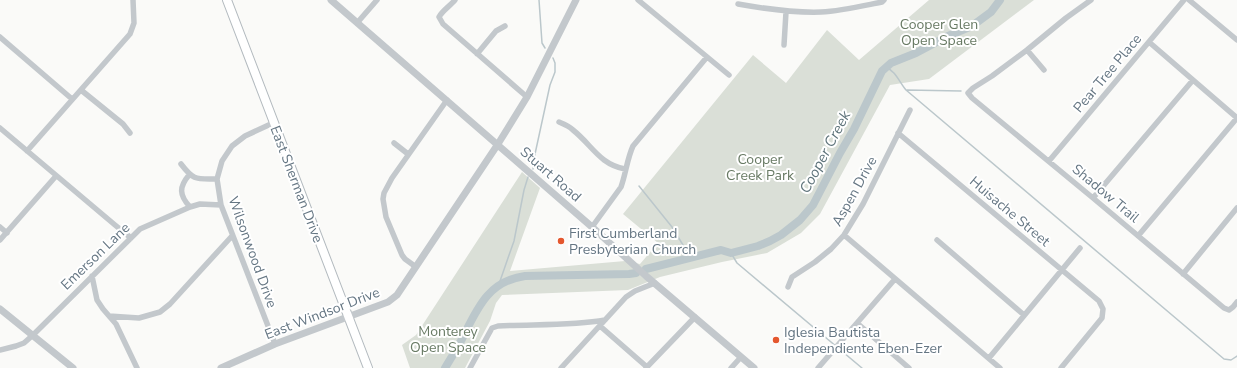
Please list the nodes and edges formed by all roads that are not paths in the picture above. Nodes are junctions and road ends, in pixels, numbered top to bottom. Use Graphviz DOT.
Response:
graph roads {
  1 [pos="133,0"];
  2 [pos="227,0"];
  3 [pos="331,0"];
  4 [pos="377,0"];
  5 [pos="455,0"];
  6 [pos="576,0"];
  7 [pos="638,0"];
  8 [pos="884,0"];
  9 [pos="1091,0"];
  10 [pos="1184,0"];
  11 [pos="1188,0"];
  12 [pos="738,4"];
  13 [pos="786,12"];
  14 [pos="357,23"];
  15 [pos="505,26"];
  16 [pos="0,37"];
  17 [pos="1236,37"];
  18 [pos="1149,42"];
  19 [pos="784,45"];
  20 [pos="1027,50"];
  21 [pos="477,54"];
  22 [pos="707,57"];
  23 [pos="1044,70"];
  24 [pos="729,75"];
  25 [pos="1193,80"];
  26 [pos="81,90"];
  27 [pos="527,97"];
  28 [pos="72,99"];
  29 [pos="447,100"];
  30 [pos="910,110"];
  31 [pos="1237,118"];
  32 [pos="559,122"];
  33 [pos="273,123"];
  34 [pos="0,128"];
  35 [pos="130,133"];
  36 [pos="898,133"];
  37 [pos="394,143"];
  38 [pos="498,144"];
  39 [pos="27,151"];
  40 [pos="408,154"];
  41 [pos="1049,161"];
  42 [pos="180,164"];
  43 [pos="625,169"];
  44 [pos="190,175"];
  45 [pos="56,176"];
  46 [pos="217,179"];
  47 [pos="1093,198"];
  48 [pos="220,205"];
  49 [pos="190,207"];
  50 [pos="1237,208"];
  51 [pos="0,226"];
  52 [pos="592,227"];
  53 [pos="7,233"];
  54 [pos="844,235"];
  55 [pos="232,236"];
  56 [pos="1138,236"];
  57 [pos="131,238"];
  58 [pos="0,240"];
  59 [pos="937,240"];
  60 [pos="1080,248"];
  61 [pos="416,267"];
  62 [pos="1062,270"];
  63 [pos="1183,274"];
  64 [pos="92,276"];
  65 [pos="895,279"];
  66 [pos="654,283"];
  67 [pos="788,288"];
  68 [pos="1237,302"];
  69 [pos="0,309"];
  70 [pos="1024,315"];
  71 [pos="109,316"];
  72 [pos="348,317"];
  73 [pos="694,317"];
  74 [pos="605,320"];
  75 [pos="857,323"];
  76 [pos="600,326"];
  77 [pos="33,335"];
  78 [pos="275,344"];
  79 [pos="0,350"];
  80 [pos="741,357"];
  81 [pos="989,358"];
  82 [pos="73,368"];
  83 [pos="137,368"];
  84 [pos="221,368"];
  85 [pos="368,368"];
  86 [pos="470,368"];
  87 [pos="561,368"];
  88 [pos="646,368"];
  89 [pos="731,368"];
  90 [pos="754,368"];
  91 [pos="818,368"];
  92 [pos="909,368"];
  93 [pos="1000,368"];
  94 [pos="1061,368"];
  1 -- 26 [label="street"];
  2 -- 33 [label="main road, East Sherman Drive"];
  3 -- 14 [label="street, Stuart Road"];
  4 -- 14 [label="street"];
  5 -- 21 [label="street"];
  6 -- 27 [label="street, East Windsor Drive"];
  7 -- 22 [label="street"];
  8 -- 13 [label="street"];
  9 -- 20 [label="street"];
  10 -- 18 [label="street, Pear Tree Place"];
  11 -- 17 [label="street"];
  12 -- 13 [label="street"];
  13 -- 19 [label="street"];
  14 -- 29 [label="street, Stuart Road"];
  15 -- 21 [label="street"];
  16 -- 28 [label="street"];
  18 -- 25 [label="street"];
  18 -- 41 [label="street, Pear Tree Place"];
  20 -- 23 [label="street"];
  20 -- 41 [label="street, Shadow Trail"];
  21 -- 27 [label="street"];
  22 -- 24 [label="street"];
  22 -- 43 [label="street"];
  25 -- 31 [label="street"];
  25 -- 47 [label="street"];
  26 -- 28 [label="street"];
  26 -- 35 [label="street"];
  27 -- 38 [label="street, East Windsor Drive"];
  28 -- 39 [label="street"];
  29 -- 38 [label="street, Stuart Road"];
  29 -- 40 [label="street"];
  30 -- 36 [label="street, Aspen Drive"];
  31 -- 56 [label="street"];
  32 -- 43 [label="street"];
  33 -- 46 [label="street, Wilsonwood Drive"];
  33 -- 72 [label="main road, East Sherman Drive"];
  34 -- 39 [label="street"];
  36 -- 54 [label="street, Aspen Drive"];
  36 -- 62 [label="street, Huisache Street"];
  37 -- 40 [label="street"];
  38 -- 52 [label="street, Stuart Road"];
  38 -- 61 [label="street, East Windsor Drive"];
  39 -- 45 [label="street"];
  40 -- 61 [label="street"];
  41 -- 47 [label="street, Shadow Trail"];
  42 -- 44 [label="street"];
  43 -- 52 [label="street"];
  44 -- 46 [label="street"];
  44 -- 49 [label="street"];
  45 -- 53 [label="street"];
  45 -- 57 [label="street"];
  46 -- 48 [label="street, Wilsonwood Drive"];
  47 -- 56 [label="street, Shadow Trail"];
  48 -- 49 [label="street, Emerson Lane"];
  48 -- 55 [label="street, Wilsonwood Drive"];
  49 -- 57 [label="street, Emerson Lane"];
  50 -- 63 [label="street"];
  51 -- 53 [label="street"];
  52 -- 66 [label="street, Stuart Road"];
  53 -- 58 [label="street"];
  54 -- 65 [label="street"];
  54 -- 67 [label="street, Aspen Drive"];
  55 -- 71 [label="street"];
  55 -- 78 [label="street, Wilsonwood Drive"];
  56 -- 63 [label="street, Shadow Trail"];
  57 -- 64 [label="street, Emerson Lane"];
  59 -- 70 [label="street"];
  60 -- 62 [label="street"];
  61 -- 72 [label="street, East Windsor Drive"];
  62 -- 70 [label="street"];
  62 -- 94 [label="street, Huisache Street"];
  63 -- 68 [label="street, Shadow Trail"];
  64 -- 71 [label="street"];
  64 -- 77 [label="street, Emerson Lane"];
  65 -- 75 [label="street"];
  65 -- 81 [label="street"];
  66 -- 73 [label="street, Stuart Road"];
  66 -- 74 [label="street"];
  69 -- 77 [label="street"];
  70 -- 81 [label="street"];
  71 -- 83 [label="street"];
  72 -- 78 [label="street, East Windsor Drive"];
  72 -- 85 [label="main road, East Sherman Drive"];
  73 -- 80 [label="street, Stuart Road"];
  73 -- 88 [label="street"];
  74 -- 76 [label="street"];
  74 -- 86 [label="street"];
  75 -- 91 [label="street"];
  75 -- 92 [label="street"];
  76 -- 87 [label="street"];
  76 -- 88 [label="street"];
  77 -- 79 [label="street, Emerson Lane"];
  77 -- 82 [label="street"];
  78 -- 84 [label="street, East Windsor Drive"];
  80 -- 89 [label="street"];
  80 -- 90 [label="street, Stuart Road"];
  81 -- 93 [label="street"];
}
